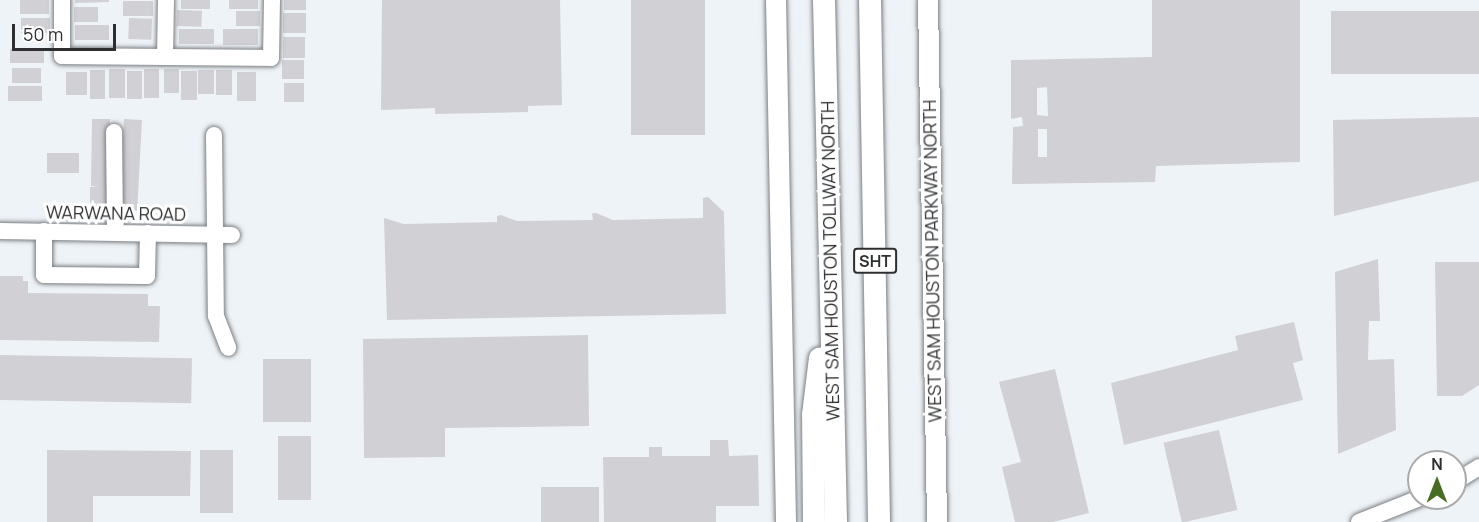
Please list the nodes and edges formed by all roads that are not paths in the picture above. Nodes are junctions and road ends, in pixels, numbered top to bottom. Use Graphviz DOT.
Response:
graph roads {
  1 [pos="62,0"];
  2 [pos="165,0"];
  3 [pos="272,0"];
  4 [pos="776,0"];
  5 [pos="824,0"];
  6 [pos="870,0"];
  7 [pos="928,0"];
  8 [pos="165,57"];
  9 [pos="114,132"];
  10 [pos="214,135"];
  11 [pos="0,231"];
  12 [pos="44,231"];
  13 [pos="115,232"];
  14 [pos="148,233"];
  15 [pos="214,234"];
  16 [pos="232,235"];
  17 [pos="830,276"];
  18 [pos="228,348"];
  19 [pos="1407,503"];
  20 [pos="786,522"];
  21 [pos="814,522"];
  22 [pos="836,522"];
  23 [pos="879,522"];
  24 [pos="937,522"];
  25 [pos="1359,522"];
  1 -- 8 [label="street"];
  2 -- 8 [label="street"];
  3 -- 8 [label="street"];
  4 -- 20 [label="main road"];
  5 -- 17 [label="highway, WEST SAM HOUSTON TOLLWAY NORTH / SHT"];
  6 -- 23 [label="highway, SHT"];
  7 -- 24 [label="main road, WEST SAM HOUSTON PARKWAY NORTH"];
  9 -- 13 [label="street"];
  10 -- 15 [label="street"];
  11 -- 12 [label="street, WARWANA ROAD"];
  12 -- 13 [label="street, WARWANA ROAD"];
  12 -- 14 [label="street"];
  13 -- 14 [label="street, WARWANA ROAD"];
  14 -- 15 [label="street, WARWANA ROAD"];
  15 -- 16 [label="street, WARWANA ROAD"];
  15 -- 18 [label="street"];
  17 -- 21 [label="highway"];
  17 -- 22 [label="highway, WEST SAM HOUSTON TOLLWAY NORTH / SHT"];
  19 -- 25 [label="street"];
}
